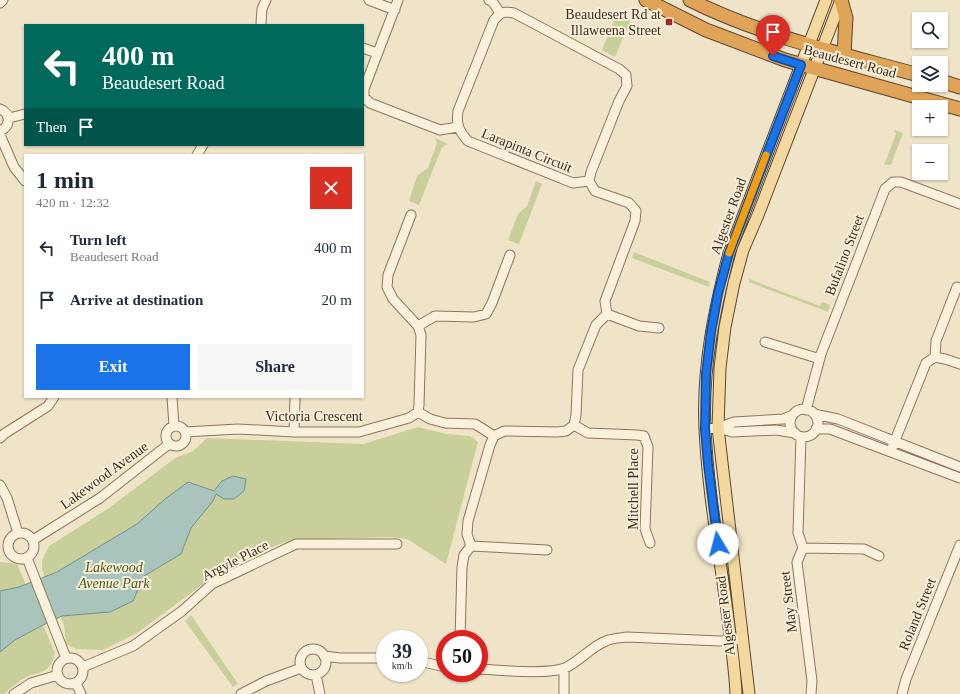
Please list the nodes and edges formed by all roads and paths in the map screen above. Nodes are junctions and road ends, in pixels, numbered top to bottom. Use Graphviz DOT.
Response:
graph roads {
  1 [pos="3,0"];
  2 [pos="266,0"];
  3 [pos="369,0"];
  4 [pos="398,0"];
  5 [pos="489,0"];
  6 [pos="646,0"];
  7 [pos="690,0"];
  8 [pos="826,0"];
  9 [pos="841,0"];
  10 [pos="0,3"];
  11 [pos="395,10"];
  12 [pos="500,13"];
  13 [pos="262,24"];
  14 [pos="809,45"];
  15 [pos="364,48"];
  16 [pos="822,49"];
  17 [pos="378,53"];
  18 [pos="844,54"];
  19 [pos="801,65"];
  20 [pos="815,69"];
  21 [pos="912,73"];
  22 [pos="948,83"];
  23 [pos="960,87"];
  24 [pos="0,109"];
  25 [pos="960,109"];
  26 [pos="24,114"];
  27 [pos="8,118"];
  28 [pos="458,127"];
  29 [pos="0,131"];
  30 [pos="0,135"];
  31 [pos="24,180"];
  32 [pos="589,181"];
  33 [pos="960,204"];
  34 [pos="411,215"];
  35 [pos="510,255"];
  36 [pos="957,287"];
  37 [pos="607,314"];
  38 [pos="418,326"];
  39 [pos="659,328"];
  40 [pos="765,342"];
  41 [pos="935,357"];
  42 [pos="820,359"];
  43 [pos="960,364"];
  44 [pos="53,398"];
  45 [pos="172,398"];
  46 [pos="295,398"];
  47 [pos="418,412"];
  48 [pos="810,412"];
  49 [pos="793,415"];
  50 [pos="574,425"];
  51 [pos="174,426"];
  52 [pos="718,428"];
  53 [pos="705,429"];
  54 [pos="816,429"];
  55 [pos="185,432"];
  56 [pos="294,432"];
  57 [pos="798,435"];
  58 [pos="494,436"];
  59 [pos="0,438"];
  60 [pos="894,442"];
  61 [pos="169,444"];
  62 [pos="891,451"];
  63 [pos="960,467"];
  64 [pos="960,478"];
  65 [pos="0,485"];
  66 [pos="18,533"];
  67 [pos="33,540"];
  68 [pos="650,543"];
  69 [pos="397,544"];
  70 [pos="471,546"];
  71 [pos="960,546"];
  72 [pos="803,548"];
  73 [pos="548,550"];
  74 [pos="4,551"];
  75 [pos="879,556"];
  76 [pos="27,558"];
  77 [pos="460,630"];
  78 [pos="743,639"];
  79 [pos="731,641"];
  80 [pos="324,656"];
  81 [pos="66,658"];
  82 [pos="376,658"];
  83 [pos="83,667"];
  84 [pos="301,668"];
  85 [pos="564,668"];
  86 [pos="488,669"];
  87 [pos="58,675"];
  88 [pos="316,675"];
  89 [pos="76,683"];
  90 [pos="14,694"];
  91 [pos="81,694"];
  92 [pos="241,694"];
  93 [pos="320,694"];
  94 [pos="564,694"];
  95 [pos="736,694"];
  96 [pos="749,694"];
  97 [pos="811,694"];
  98 [pos="902,694"];
  1 -- 10 [label="street"];
  2 -- 13 [label="street"];
  3 -- 11 [label="street"];
  4 -- 11 [label="street"];
  5 -- 12 [label="street"];
  6 -- 19 [label="highway, Beaudesert Road"];
  7 -- 14 [label="highway, Beaudesert Road"];
  8 -- 14 [label="main road, Algester Road"];
  9 -- 16 [label="main road, Algester Road"];
  9 -- 18 [label="highway"];
  11 -- 17 [label="street"];
  12 -- 28 [label="street"];
  12 -- 32 [label="street, Larapinta Circuit"];
  14 -- 16 [label="highway, Beaudesert Road"];
  14 -- 19 [label="main road, Algester Road"];
  15 -- 17 [label="street"];
  16 -- 18 [label="highway, Beaudesert Road"];
  16 -- 20 [label="main road, Algester Road"];
  17 -- 28 [label="street"];
  18 -- 21 [label="highway, Beaudesert Road"];
  19 -- 20 [label="highway, Beaudesert Road"];
  19 -- 53 [label="main road, Algester Road"];
  20 -- 25 [label="highway, Beaudesert Road"];
  20 -- 52 [label="main road, Algester Road"];
  22 -- 23 [label="highway"];
  24 -- 27 [label="street"];
  26 -- 27 [label="street"];
  27 -- 29 [label="street"];
  28 -- 32 [label="street, Larapinta Circuit"];
  30 -- 31 [label="street"];
  32 -- 37 [label="street"];
  33 -- 42 [label="street, Bufalino Street"];
  34 -- 38 [label="street"];
  35 -- 38 [label="street"];
  36 -- 41 [label="street"];
  37 -- 39 [label="street"];
  37 -- 50 [label="street"];
  38 -- 47 [label="street"];
  40 -- 42 [label="street"];
  41 -- 43 [label="street"];
  41 -- 60 [label="street"];
  42 -- 48 [label="street, Bufalino Street"];
  44 -- 59 [label="street"];
  45 -- 51 [label="street"];
  46 -- 56 [label="street"];
  47 -- 56 [label="street, Victoria Crescent"];
  47 -- 58 [label="street"];
  48 -- 49 [label="street"];
  48 -- 54 [label="street"];
  48 -- 60 [label="street"];
  49 -- 52 [label="street"];
  49 -- 57 [label="street"];
  50 -- 58 [label="street"];
  50 -- 68 [label="street, Mitchell Place"];
  51 -- 55 [label="street"];
  51 -- 61 [label="street"];
  52 -- 53 [label="street"];
  52 -- 57 [label="street"];
  52 -- 78 [label="main road, Algester Road"];
  53 -- 79 [label="main road, Algester Road"];
  54 -- 57 [label="street"];
  54 -- 62 [label="street"];
  55 -- 56 [label="street, Victoria Crescent"];
  55 -- 61 [label="street"];
  57 -- 72 [label="street"];
  58 -- 70 [label="street"];
  60 -- 62 [label="street"];
  60 -- 63 [label="street"];
  61 -- 67 [label="street, Lakewood Avenue"];
  62 -- 64 [label="street"];
  65 -- 66 [label="street"];
  66 -- 67 [label="street"];
  66 -- 74 [label="street"];
  67 -- 76 [label="street"];
  69 -- 83 [label="street, Argyle Place"];
  70 -- 73 [label="street"];
  70 -- 77 [label="street"];
  71 -- 98 [label="street, Roland Street"];
  72 -- 75 [label="street"];
  72 -- 97 [label="street, May Street"];
  74 -- 76 [label="street"];
  76 -- 81 [label="street"];
  78 -- 79 [label="street"];
  78 -- 96 [label="main road, Algester Road"];
  79 -- 85 [label="street"];
  79 -- 95 [label="main road, Algester Road"];
  80 -- 82 [label="street"];
  80 -- 84 [label="street"];
  80 -- 88 [label="street"];
  81 -- 83 [label="street"];
  81 -- 87 [label="street"];
  83 -- 89 [label="street"];
  84 -- 88 [label="street"];
  84 -- 92 [label="street"];
  85 -- 86 [label="street"];
  85 -- 94 [label="street"];
  87 -- 89 [label="street"];
  87 -- 90 [label="street"];
  88 -- 93 [label="street"];
  89 -- 91 [label="street"];
}
